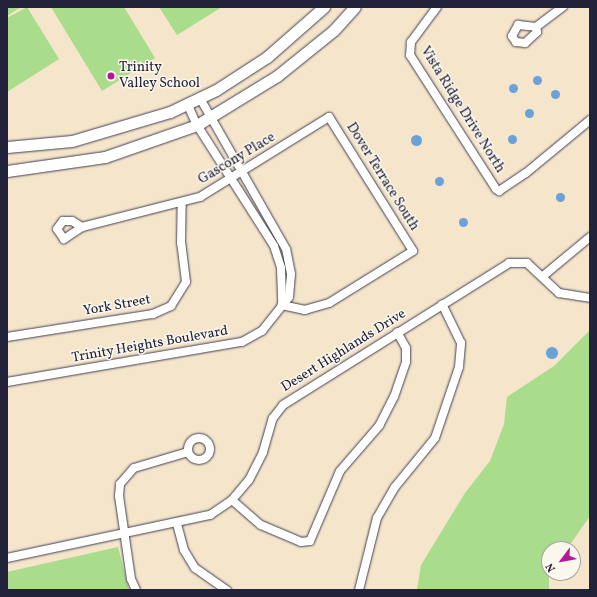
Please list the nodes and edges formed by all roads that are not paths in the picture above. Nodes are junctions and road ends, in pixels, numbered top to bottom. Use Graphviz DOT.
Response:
graph roads {
  1 [pos="324,7"];
  2 [pos="355,7"];
  3 [pos="437,7"];
  4 [pos="563,7"];
  5 [pos="536,27"];
  6 [pos="200,98"];
  7 [pos="188,104"];
  8 [pos="329,117"];
  9 [pos="209,118"];
  10 [pos="590,120"];
  11 [pos="197,125"];
  12 [pos="7,147"];
  13 [pos="7,171"];
  14 [pos="240,174"];
  15 [pos="232,179"];
  16 [pos="182,204"];
  17 [pos="82,227"];
  18 [pos="590,237"];
  19 [pos="543,276"];
  20 [pos="590,298"];
  21 [pos="442,304"];
  22 [pos="282,305"];
  23 [pos="397,332"];
  24 [pos="7,337"];
  25 [pos="7,382"];
  26 [pos="188,452"];
  27 [pos="232,500"];
  28 [pos="177,524"];
  29 [pos="126,534"];
  30 [pos="7,558"];
  31 [pos="136,590"];
  32 [pos="227,590"];
  33 [pos="359,590"];
  1 -- 6 [label="main road"];
  2 -- 9 [label="main road"];
  3 -- 10 [label="street, Vista Ridge Drive North"];
  4 -- 5 [label="street"];
  6 -- 7 [label="main road"];
  6 -- 9 [label="street, Trinity Heights Boulevard"];
  7 -- 11 [label="street"];
  7 -- 12 [label="main road"];
  8 -- 14 [label="street, Gascony Place"];
  8 -- 22 [label="street, Dover Terrace South"];
  9 -- 11 [label="main road"];
  9 -- 14 [label="street, Trinity Heights Boulevard"];
  11 -- 13 [label="main road"];
  11 -- 15 [label="street"];
  14 -- 15 [label="street, Gascony Place"];
  14 -- 22 [label="street, Trinity Heights Boulevard"];
  15 -- 16 [label="street, Gascony Place"];
  15 -- 22 [label="street"];
  16 -- 17 [label="street, Gascony Place"];
  16 -- 24 [label="street, York Street"];
  18 -- 19 [label="street"];
  19 -- 20 [label="street, Desert Highlands Drive"];
  19 -- 21 [label="street, Desert Highlands Drive"];
  21 -- 23 [label="street, Desert Highlands Drive"];
  21 -- 33 [label="street"];
  22 -- 25 [label="street, Trinity Heights Boulevard"];
  23 -- 27 [label="street, Desert Highlands Drive"];
  23 -- 27 [label="street"];
  26 -- 29 [label="street"];
  27 -- 28 [label="street, Desert Highlands Drive"];
  28 -- 29 [label="street, Desert Highlands Drive"];
  28 -- 32 [label="street"];
  29 -- 30 [label="street, Desert Highlands Drive"];
  29 -- 31 [label="street"];
}
